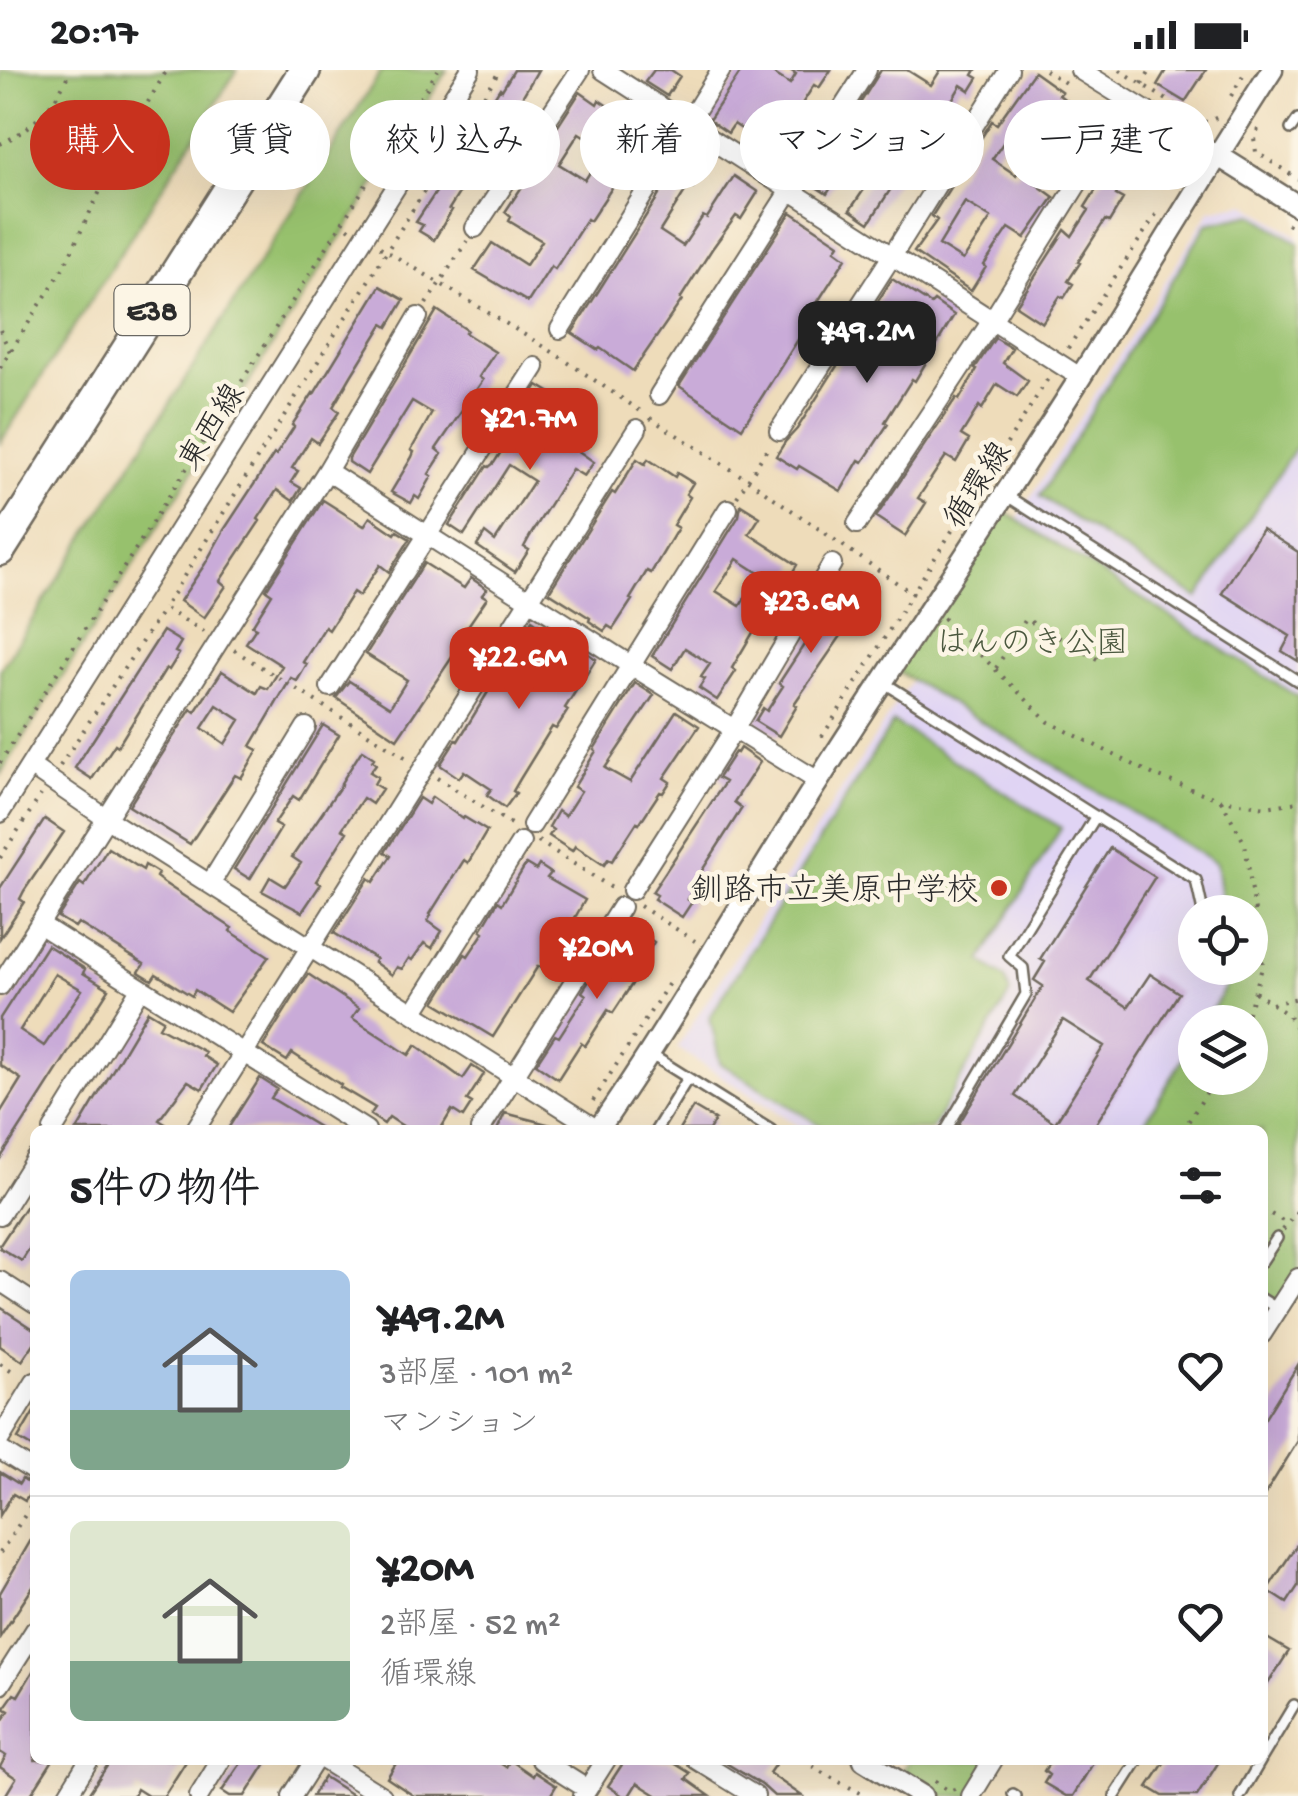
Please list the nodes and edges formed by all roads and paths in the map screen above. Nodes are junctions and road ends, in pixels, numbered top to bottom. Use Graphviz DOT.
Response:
graph roads {
  1 [pos="70,70"];
  2 [pos="167,70"];
  3 [pos="288,70"];
  4 [pos="305,70"];
  5 [pos="438,70"];
  6 [pos="470,70"];
  7 [pos="500,70"];
  8 [pos="580,70"];
  9 [pos="603,70"];
  10 [pos="721,70"];
  11 [pos="867,70"];
  12 [pos="1009,70"];
  13 [pos="1080,70"];
  14 [pos="1120,70"];
  15 [pos="1150,70"];
  16 [pos="1272,70"];
  17 [pos="1142,84"];
  18 [pos="55,100"];
  19 [pos="148,100"];
  20 [pos="650,100"];
  21 [pos="702,100"];
  22 [pos="848,100"];
  23 [pos="1167,100"];
  24 [pos="1240,118"];
  25 [pos="1298,119"];
  26 [pos="30,126"];
  27 [pos="1292,129"];
  28 [pos="0,144"];
  29 [pos="1217,155"];
  30 [pos="1298,179"];
  31 [pos="102,190"];
  32 [pos="646,190"];
  33 [pos="791,190"];
  34 [pos="1074,190"];
  35 [pos="1168,198"];
  36 [pos="1298,206"];
  37 [pos="342,224"];
  38 [pos="475,228"];
  39 [pos="365,238"];
  40 [pos="892,256"];
  41 [pos="418,317"];
  42 [pos="993,320"];
  43 [pos="560,329"];
  44 [pos="0,330"];
  45 [pos="10,352"];
  46 [pos="1059,363"];
  47 [pos="536,367"];
  48 [pos="0,368"];
  49 [pos="1080,377"];
  50 [pos="659,395"];
  51 [pos="638,429"];
  52 [pos="778,431"];
  53 [pos="327,470"];
  54 [pos="1004,495"];
  55 [pos="728,510"];
  56 [pos="856,524"];
  57 [pos="0,526"];
  58 [pos="428,534"];
  59 [pos="0,550"];
  60 [pos="832,564"];
  61 [pos="531,600"];
  62 [pos="164,608"];
  63 [pos="933,608"];
  64 [pos="218,640"];
  65 [pos="1099,660"];
  66 [pos="632,666"];
  67 [pos="996,668"];
  68 [pos="1298,681"];
  69 [pos="883,682"];
  70 [pos="325,695"];
  71 [pos="306,727"];
  72 [pos="735,728"];
  73 [pos="821,738"];
  74 [pos="0,763"];
  75 [pos="30,766"];
  76 [pos="423,769"];
  77 [pos="50,780"];
  78 [pos="818,780"];
  79 [pos="1222,800"];
  80 [pos="1298,802"];
  81 [pos="0,813"];
  82 [pos="1096,816"];
  83 [pos="107,819"];
  84 [pos="532,825"];
  85 [pos="521,842"];
  86 [pos="0,858"];
  87 [pos="210,884"];
  88 [pos="632,890"];
  89 [pos="1199,895"];
  90 [pos="621,907"];
  91 [pos="39,924"];
  92 [pos="311,946"];
  93 [pos="713,953"];
  94 [pos="674,974"];
  95 [pos="0,986"];
  96 [pos="140,989"];
  97 [pos="1255,992"];
  98 [pos="1298,998"];
  99 [pos="1272,1004"];
  100 [pos="1251,1005"];
  101 [pos="414,1012"];
  102 [pos="1298,1030"];
  103 [pos="647,1053"];
  104 [pos="244,1054"];
  105 [pos="514,1075"];
  106 [pos="688,1078"];
  107 [pos="1205,1095"];
  108 [pos="590,1124"];
  109 [pos="56,1125"];
  110 [pos="198,1125"];
  111 [pos="352,1125"];
  112 [pos="483,1125"];
  113 [pos="659,1125"];
  114 [pos="753,1125"];
  115 [pos="949,1125"];
  116 [pos="1186,1125"];
  117 [pos="30,1167"];
  118 [pos="1298,1211"];
  119 [pos="1268,1212"];
  120 [pos="0,1215"];
  121 [pos="1277,1238"];
  122 [pos="1268,1252"];
  123 [pos="1298,1278"];
  124 [pos="0,1281"];
  125 [pos="30,1301"];
  126 [pos="1270,1304"];
  127 [pos="30,1390"];
  128 [pos="0,1439"];
  129 [pos="0,1450"];
  130 [pos="30,1469"];
  131 [pos="30,1508"];
  132 [pos="0,1553"];
  133 [pos="30,1638"];
  134 [pos="0,1685"];
  135 [pos="1294,1705"];
  136 [pos="1268,1749"];
  137 [pos="86,1765"];
  138 [pos="218,1765"];
  139 [pos="312,1765"];
  140 [pos="332,1765"];
  141 [pos="548,1765"];
  142 [pos="603,1765"];
  143 [pos="706,1765"];
  144 [pos="811,1765"];
  145 [pos="872,1765"];
  146 [pos="990,1765"];
  147 [pos="1135,1765"];
  148 [pos="1258,1765"];
  149 [pos="966,1792"];
  150 [pos="585,1793"];
  151 [pos="919,1794"];
  152 [pos="67,1796"];
  153 [pos="199,1796"];
  154 [pos="292,1796"];
  155 [pos="382,1796"];
  156 [pos="755,1796"];
  157 [pos="866,1796"];
  158 [pos="1115,1796"];
  159 [pos="1240,1796"];
  1 -- 18 [label="path"];
  2 -- 19 [label="path"];
  3 -- 57 [label="highway, E38"];
  4 -- 59 [label="highway, E38"];
  5 -- 37 [label="path"];
  6 -- 39 [label="street, 東西線"];
  7 -- 62 [label="path"];
  8 -- 38 [label="street"];
  9 -- 20 [label="street"];
  10 -- 21 [label="street"];
  11 -- 22 [label="street"];
  12 -- 40 [label="street"];
  13 -- 29 [label="street"];
  14 -- 17 [label="path"];
  15 -- 17 [label="path"];
  16 -- 24 [label="street, 循環線"];
  17 -- 23 [label="path"];
  24 -- 29 [label="street, 循環線"];
  24 -- 30 [label="path"];
  25 -- 27 [label="lane"];
  26 -- 28 [label="path"];
  29 -- 36 [label="street"];
  29 -- 49 [label="street, 循環線"];
  31 -- 45 [label="path"];
  32 -- 43 [label="street"];
  33 -- 40 [label="street"];
  33 -- 50 [label="street"];
  34 -- 42 [label="street"];
  35 -- 46 [label="path"];
  37 -- 39 [label="path"];
  37 -- 74 [label="path"];
  38 -- 41 [label="path"];
  39 -- 75 [label="street, 東西線"];
  40 -- 42 [label="street"];
  40 -- 52 [label="street"];
  41 -- 53 [label="street"];
  42 -- 46 [label="street"];
  42 -- 56 [label="street"];
  43 -- 47 [label="path"];
  44 -- 45 [label="path"];
  45 -- 48 [label="path"];
  46 -- 49 [label="street"];
  46 -- 73 [label="path"];
  47 -- 58 [label="street"];
  49 -- 54 [label="street, 循環線"];
  51 -- 61 [label="street"];
  52 -- 55 [label="path"];
  53 -- 58 [label="street"];
  53 -- 64 [label="street"];
  54 -- 63 [label="street, 循環線"];
  54 -- 68 [label="lane"];
  55 -- 66 [label="street"];
  56 -- 60 [label="path"];
  58 -- 61 [label="street"];
  58 -- 70 [label="street"];
  60 -- 72 [label="street"];
  61 -- 66 [label="street"];
  61 -- 76 [label="street"];
  62 -- 64 [label="path"];
  62 -- 77 [label="path"];
  63 -- 67 [label="path"];
  63 -- 69 [label="street, 循環線"];
  64 -- 70 [label="path"];
  64 -- 83 [label="street"];
  65 -- 67 [label="path"];
  66 -- 72 [label="street"];
  66 -- 84 [label="street"];
  67 -- 79 [label="path"];
  69 -- 78 [label="street, 循環線"];
  69 -- 82 [label="lane"];
  70 -- 71 [label="path"];
  70 -- 76 [label="path"];
  71 -- 87 [label="street"];
  72 -- 78 [label="street"];
  72 -- 88 [label="street"];
  75 -- 77 [label="street"];
  75 -- 81 [label="street, 東西線"];
  76 -- 92 [label="street"];
  76 -- 93 [label="path"];
  77 -- 83 [label="street"];
  77 -- 86 [label="path"];
  78 -- 93 [label="street, 循環線"];
  79 -- 80 [label="path"];
  79 -- 97 [label="path"];
  82 -- 89 [label="lane"];
  82 -- 115 [label="lane"];
  83 -- 87 [label="street"];
  83 -- 91 [label="street"];
  85 -- 101 [label="street"];
  87 -- 92 [label="street"];
  90 -- 105 [label="street"];
  91 -- 95 [label="street"];
  91 -- 96 [label="street"];
  92 -- 101 [label="street"];
  92 -- 104 [label="street"];
  93 -- 103 [label="street, 循環線"];
  94 -- 108 [label="path"];
  96 -- 104 [label="street"];
  96 -- 109 [label="street"];
  97 -- 99 [label="path"];
  97 -- 100 [label="path"];
  98 -- 99 [label="path"];
  99 -- 102 [label="path"];
  101 -- 105 [label="street"];
  103 -- 106 [label="lane"];
  103 -- 108 [label="street, 循環線"];
  104 -- 110 [label="street"];
  104 -- 111 [label="street"];
  105 -- 108 [label="street"];
  105 -- 112 [label="street"];
  106 -- 113 [label="lane"];
  106 -- 114 [label="lane"];
  107 -- 116 [label="path"];
  117 -- 120 [label="street"];
  118 -- 119 [label="path"];
  121 -- 122 [label="lane"];
  123 -- 126 [label="street"];
  124 -- 125 [label="street"];
  127 -- 128 [label="street"];
  129 -- 130 [label="street"];
  131 -- 132 [label="path"];
  133 -- 134 [label="street"];
  135 -- 136 [label="lane"];
  137 -- 152 [label="street"];
  138 -- 153 [label="street"];
  139 -- 154 [label="street"];
  140 -- 155 [label="street"];
  141 -- 150 [label="street"];
  142 -- 150 [label="street"];
  143 -- 156 [label="street"];
  144 -- 157 [label="path"];
  145 -- 151 [label="street"];
  146 -- 149 [label="street"];
  147 -- 158 [label="lane"];
  148 -- 159 [label="lane"];
  149 -- 151 [label="path"];
}
